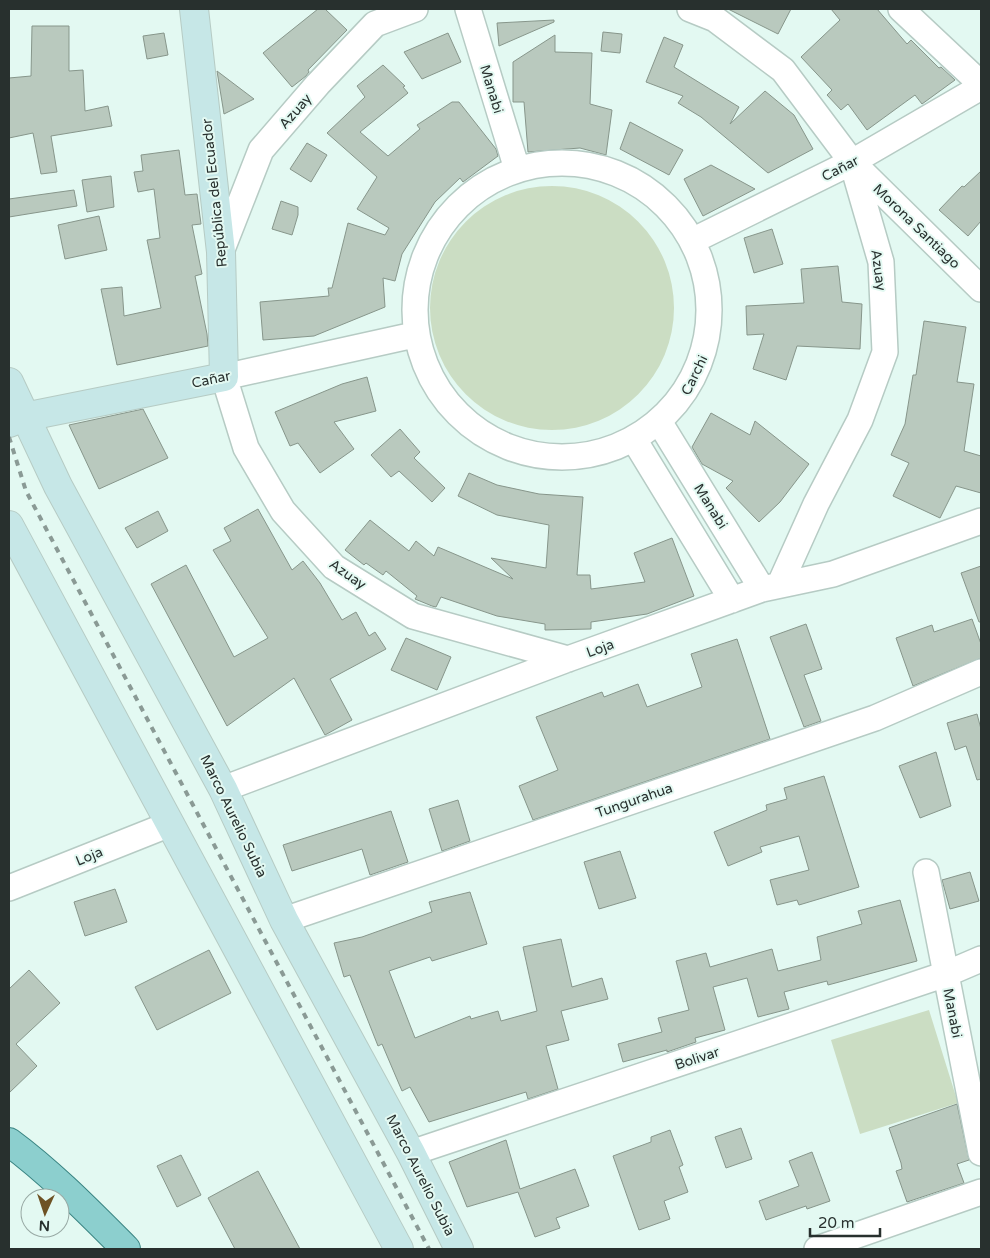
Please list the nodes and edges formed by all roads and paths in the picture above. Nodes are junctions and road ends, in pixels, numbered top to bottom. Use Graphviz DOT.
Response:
graph roads {
  1 [pos="194,9"];
  2 [pos="415,9"];
  3 [pos="468,9"];
  4 [pos="690,9"];
  5 [pos="901,9"];
  6 [pos="981,86"];
  7 [pos="852,162"];
  8 [pos="517,169"];
  9 [pos="694,240"];
  10 [pos="221,252"];
  11 [pos="981,289"];
  12 [pos="414,335"];
  13 [pos="224,377"];
  14 [pos="9,382"];
  15 [pos="16,420"];
  16 [pos="660,423"];
  17 [pos="634,441"];
  18 [pos="981,521"];
  19 [pos="9,525"];
  20 [pos="18,551"];
  21 [pos="771,587"];
  22 [pos="732,600"];
  23 [pos="568,659"];
  24 [pos="981,672"];
  25 [pos="223,789"];
  26 [pos="170,824"];
  27 [pos="926,872"];
  28 [pos="9,888"];
  29 [pos="284,920"];
  30 [pos="981,959"];
  31 [pos="946,974"];
  32 [pos="9,1142"];
  33 [pos="411,1153"];
  34 [pos="981,1153"];
  35 [pos="981,1192"];
  36 [pos="126,1249"];
  37 [pos="399,1249"];
  38 [pos="459,1249"];
  39 [pos="817,1249"];
  1 -- 10 [label="main road, República del Ecuador"];
  2 -- 10 [label="street, Azuay"];
  3 -- 8 [label="street, Manabi"];
  4 -- 7 [label="street, Azuay"];
  5 -- 6 [label="street"];
  6 -- 7 [label="street, Cañar"];
  7 -- 9 [label="street, Cañar"];
  7 -- 11 [label="street, Morona Santiago"];
  7 -- 21 [label="street, Azuay"];
  8 -- 9 [label="street, Carchi"];
  8 -- 12 [label="street, Carchi"];
  9 -- 16 [label="street, Carchi"];
  10 -- 13 [label="main road, República del Ecuador"];
  12 -- 13 [label="street, Cañar"];
  12 -- 17 [label="street, Carchi"];
  13 -- 15 [label="main road, Cañar"];
  13 -- 23 [label="street, Azuay"];
  14 -- 15 [label="main road, Marco Aurelio Subia"];
  15 -- 25 [label="main road, Marco Aurelio Subia"];
  16 -- 17 [label="street, Carchi"];
  16 -- 21 [label="street, Manabi"];
  17 -- 22 [label="street"];
  18 -- 21 [label="street, Loja"];
  19 -- 20 [label="main road"];
  20 -- 26 [label="main road"];
  21 -- 22 [label="street, Loja"];
  22 -- 23 [label="street, Loja"];
  23 -- 25 [label="street, Loja"];
  24 -- 29 [label="street, Tungurahua"];
  25 -- 29 [label="main road, Marco Aurelio Subia"];
  26 -- 28 [label="street, Loja"];
  26 -- 37 [label="main road"];
  27 -- 31 [label="street, Manabi"];
  29 -- 33 [label="main road, Marco Aurelio Subia"];
  30 -- 31 [label="street, Bolivar"];
  31 -- 33 [label="street, Bolivar"];
  31 -- 34 [label="street, Manabi"];
  32 -- 36 [label="main road"];
  33 -- 38 [label="main road, Marco Aurelio Subia"];
  35 -- 39 [label="street"];
}
